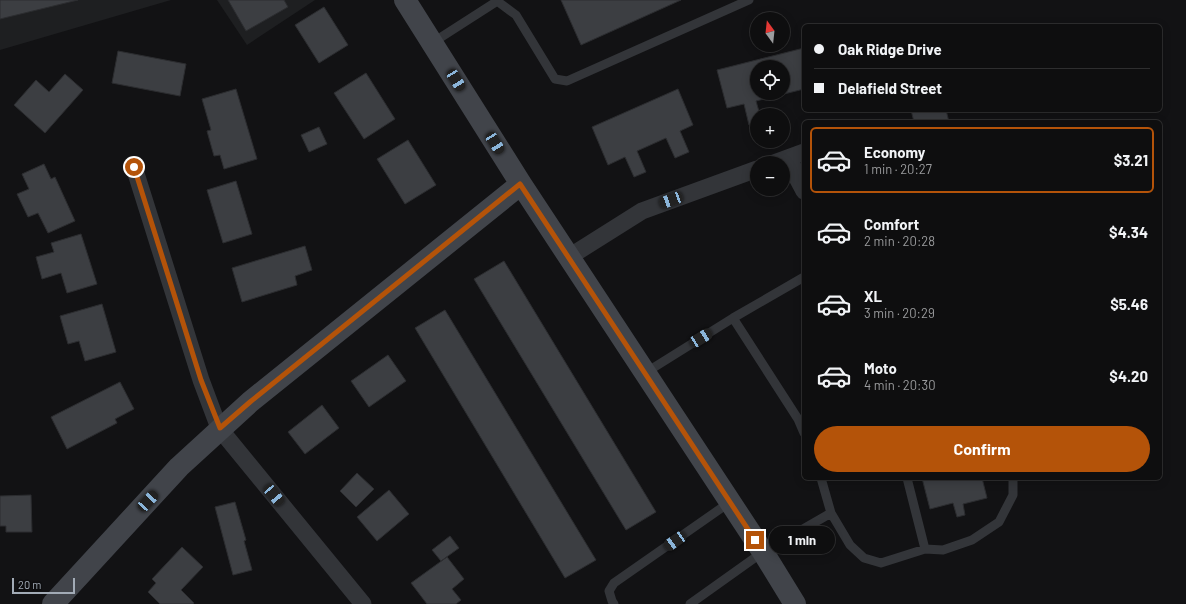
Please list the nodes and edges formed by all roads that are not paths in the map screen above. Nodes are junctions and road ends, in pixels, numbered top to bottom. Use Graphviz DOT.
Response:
graph roads {
  1 [pos="405,0"];
  2 [pos="498,0"];
  3 [pos="749,0"];
  4 [pos="432,43"];
  5 [pos="797,155"];
  6 [pos="134,167"];
  7 [pos="750,172"];
  8 [pos="520,184"];
  9 [pos="802,187"];
  10 [pos="569,257"];
  11 [pos="802,277"];
  12 [pos="733,318"];
  13 [pos="645,373"];
  14 [pos="220,428"];
  15 [pos="802,428"];
  16 [pos="822,480"];
  17 [pos="907,480"];
  18 [pos="1013,480"];
  19 [pos="730,502"];
  20 [pos="831,513"];
  21 [pos="924,549"];
  22 [pos="763,552"];
  23 [pos="53,604"];
  24 [pos="363,604"];
  25 [pos="614,604"];
  26 [pos="690,604"];
  27 [pos="795,604"];
  1 -- 4 [label="street"];
  2 -- 3 [label="lane"];
  2 -- 4 [label="lane"];
  4 -- 8 [label="street"];
  5 -- 9 [label="street"];
  6 -- 14 [label="street"];
  7 -- 10 [label="street"];
  8 -- 10 [label="street"];
  8 -- 14 [label="street"];
  10 -- 13 [label="street"];
  11 -- 12 [label="lane"];
  12 -- 13 [label="lane"];
  12 -- 15 [label="lane"];
  13 -- 19 [label="street"];
  14 -- 23 [label="street"];
  14 -- 24 [label="street"];
  16 -- 20 [label="lane"];
  17 -- 21 [label="lane"];
  18 -- 21 [label="lane"];
  19 -- 22 [label="street"];
  19 -- 25 [label="lane"];
  20 -- 21 [label="lane"];
  20 -- 22 [label="lane"];
  22 -- 26 [label="lane"];
  22 -- 27 [label="street"];
}
